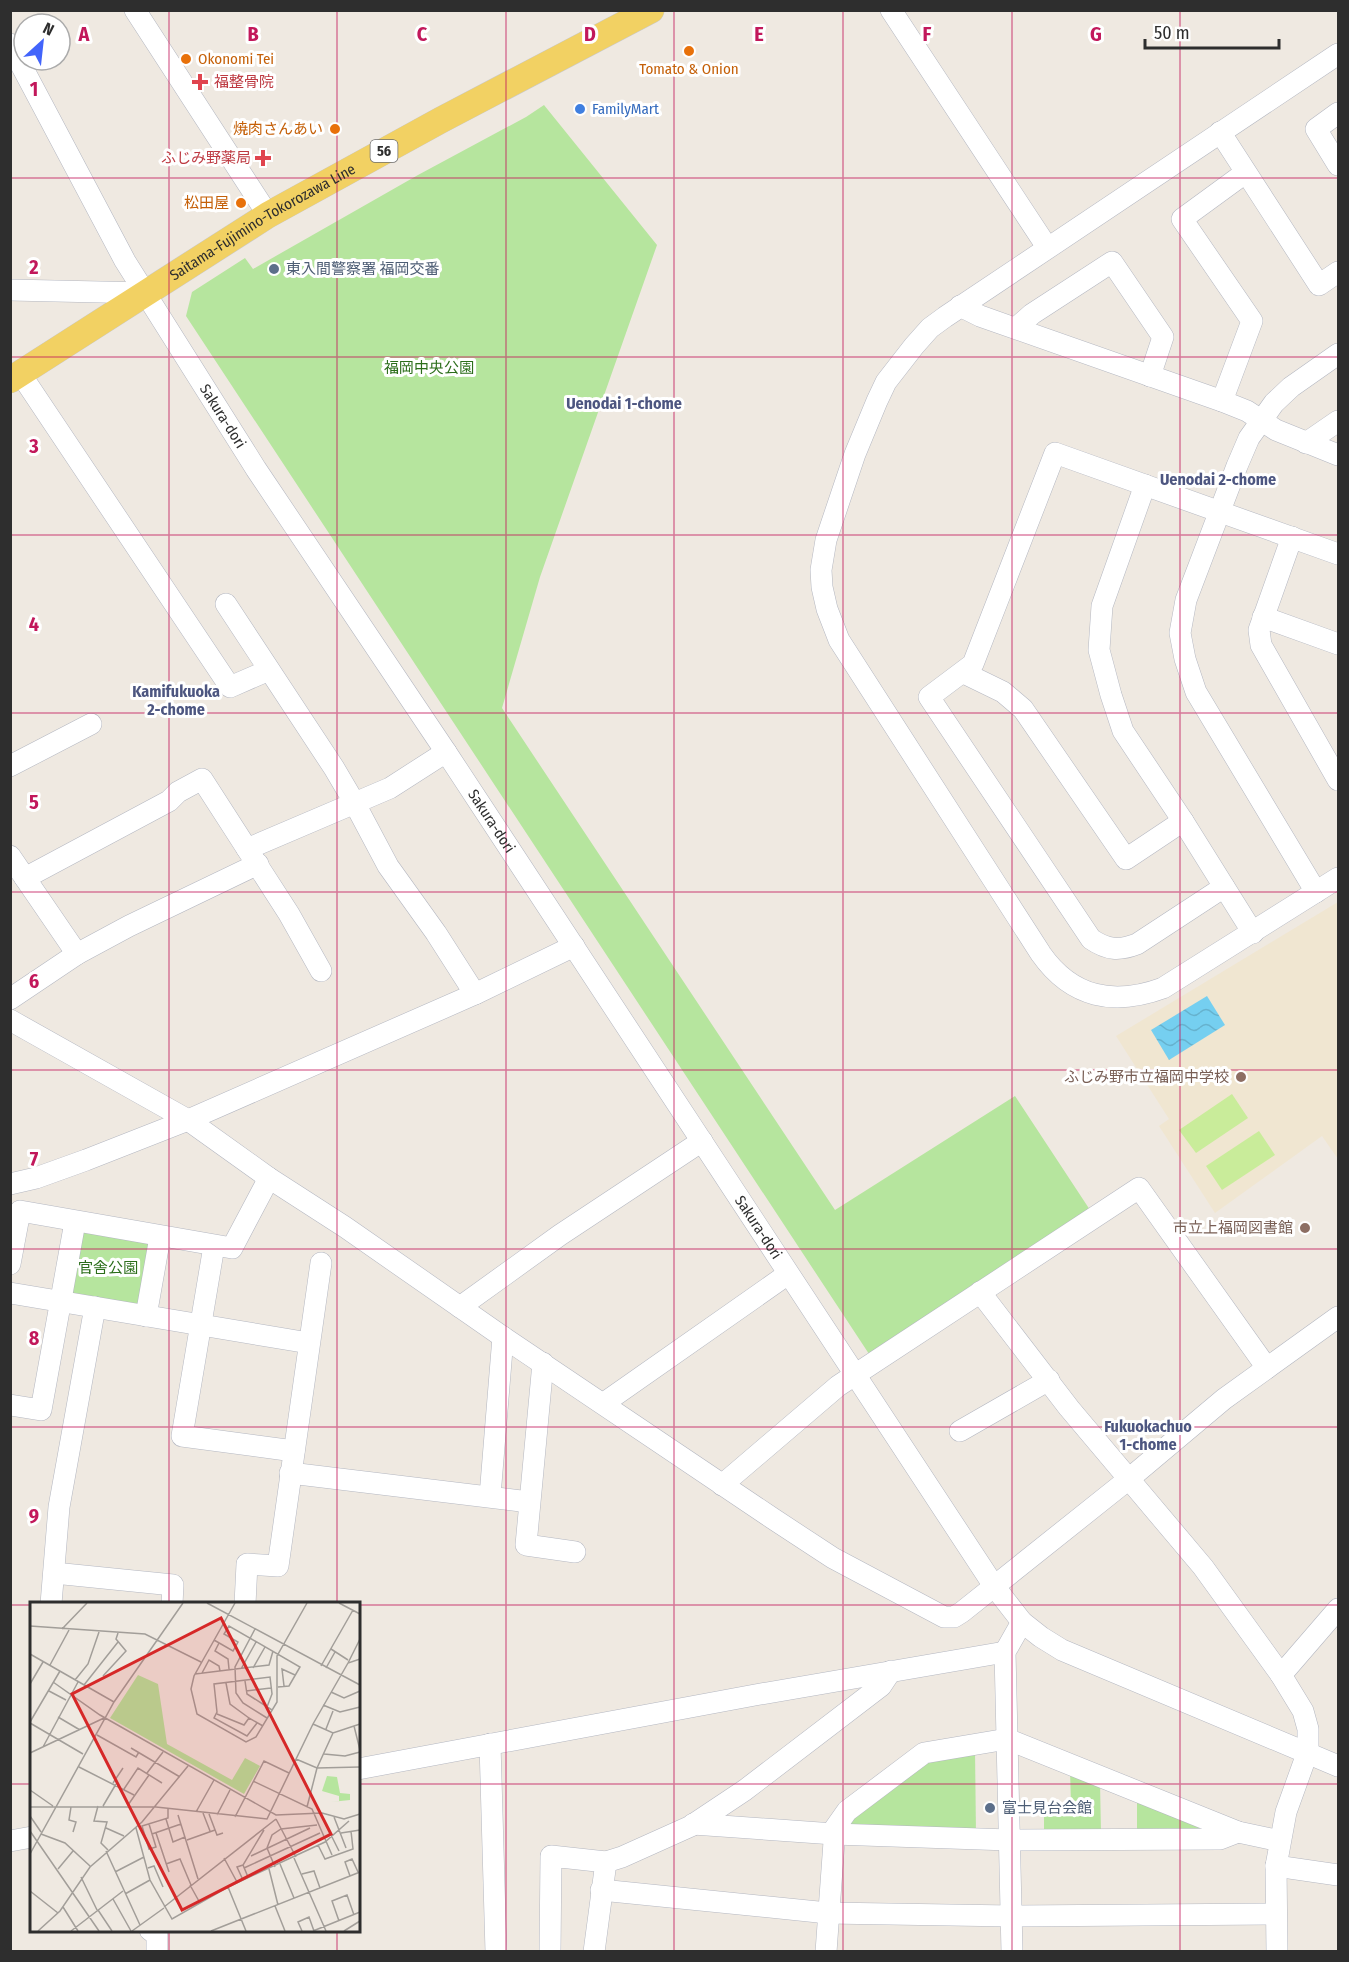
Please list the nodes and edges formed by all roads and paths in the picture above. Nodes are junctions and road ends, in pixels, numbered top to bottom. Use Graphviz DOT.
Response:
graph roads {
  1 [pos="135,10"];
  2 [pos="651,10"];
  3 [pos="891,10"];
  4 [pos="10,44"];
  5 [pos="1338,54"];
  6 [pos="1338,113"];
  7 [pos="1220,132"];
  8 [pos="1338,165"];
  9 [pos="1245,173"];
  10 [pos="268,215"];
  11 [pos="1047,247"];
  12 [pos="1338,272"];
  13 [pos="10,290"];
  14 [pos="146,293"];
  15 [pos="960,306"];
  16 [pos="1016,328"];
  17 [pos="1338,354"];
  18 [pos="1150,376"];
  19 [pos="15,377"];
  20 [pos="1222,401"];
  21 [pos="1261,420"];
  22 [pos="1338,421"];
  23 [pos="1306,443"];
  24 [pos="1338,455"];
  25 [pos="1145,485"];
  26 [pos="1218,511"];
  27 [pos="1292,537"];
  28 [pos="1338,554"];
  29 [pos="226,604"];
  30 [pos="1263,617"];
  31 [pos="1338,644"];
  32 [pos="269,670"];
  33 [pos="964,673"];
  34 [pos="91,724"];
  35 [pos="446,752"];
  36 [pos="10,766"];
  37 [pos="1338,780"];
  38 [pos="354,802"];
  39 [pos="1183,820"];
  40 [pos="10,856"];
  41 [pos="253,857"];
  42 [pos="25,878"];
  43 [pos="1338,878"];
  44 [pos="1224,887"];
  45 [pos="1316,892"];
  46 [pos="1253,933"];
  47 [pos="574,946"];
  48 [pos="77,954"];
  49 [pos="321,971"];
  50 [pos="475,994"];
  51 [pos="10,999"];
  52 [pos="10,1020"];
  53 [pos="188,1120"];
  54 [pos="702,1142"];
  55 [pos="269,1178"];
  56 [pos="10,1184"];
  57 [pos="15,1210"];
  58 [pos="75,1222"];
  59 [pos="160,1236"];
  60 [pos="214,1246"];
  61 [pos="321,1263"];
  62 [pos="10,1264"];
  63 [pos="788,1274"];
  64 [pos="980,1292"];
  65 [pos="10,1293"];
  66 [pos="61,1302"];
  67 [pos="95,1307"];
  68 [pos="460,1307"];
  69 [pos="146,1316"];
  70 [pos="1338,1317"];
  71 [pos="202,1325"];
  72 [pos="503,1337"];
  73 [pos="309,1343"];
  74 [pos="543,1363"];
  75 [pos="1267,1368"];
  76 [pos="856,1374"];
  77 [pos="1049,1380"];
  78 [pos="604,1403"];
  79 [pos="10,1405"];
  80 [pos="960,1431"];
  81 [pos="294,1451"];
  82 [pos="290,1473"];
  83 [pos="1130,1478"];
  84 [pos="723,1485"];
  85 [pos="490,1496"];
  86 [pos="529,1502"];
  87 [pos="575,1552"];
  88 [pos="54,1572"];
  89 [pos="994,1586"];
  90 [pos="51,1602"];
  91 [pos="172,1602"];
  92 [pos="244,1602"];
  93 [pos="1338,1609"];
  94 [pos="1022,1622"];
  95 [pos="1005,1652"];
  96 [pos="891,1671"];
  97 [pos="1281,1676"];
  98 [pos="1007,1739"];
  99 [pos="490,1744"];
  100 [pos="1308,1751"];
  101 [pos="1338,1766"];
  102 [pos="360,1769"];
  103 [pos="693,1824"];
  104 [pos="1238,1832"];
  105 [pos="834,1834"];
  106 [pos="30,1837"];
  107 [pos="1009,1840"];
  108 [pos="10,1841"];
  109 [pos="1280,1841"];
  110 [pos="606,1862"];
  111 [pos="1276,1866"];
  112 [pos="1338,1875"];
  113 [pos="601,1890"];
  114 [pos="828,1913"];
  115 [pos="1276,1914"];
  116 [pos="1011,1916"];
  117 [pos="152,1932"];
  118 [pos="156,1952"];
  119 [pos="496,1952"];
  120 [pos="550,1952"];
  121 [pos="594,1952"];
  122 [pos="826,1952"];
  123 [pos="1012,1952"];
  124 [pos="1277,1952"];
  1 -- 10 [label="street"];
  2 -- 10 [label="main road, Saitama-Fujimino-Tokorozawa Line / 56"];
  3 -- 11 [label="street"];
  4 -- 14 [label="street, Sakura-dori"];
  5 -- 7 [label="street"];
  6 -- 8 [label="street"];
  7 -- 9 [label="street"];
  7 -- 11 [label="street"];
  9 -- 12 [label="street"];
  9 -- 20 [label="street"];
  10 -- 14 [label="main road, Saitama-Fujimino-Tokorozawa Line / 56"];
  11 -- 15 [label="street"];
  13 -- 14 [label="street"];
  14 -- 19 [label="main road, Saitama-Fujimino-Tokorozawa Line / 56"];
  14 -- 35 [label="street, Sakura-dori"];
  15 -- 16 [label="street"];
  15 -- 46 [label="street"];
  16 -- 18 [label="street"];
  16 -- 18 [label="street"];
  17 -- 21 [label="street"];
  18 -- 20 [label="street"];
  19 -- 32 [label="street"];
  20 -- 21 [label="street"];
  21 -- 23 [label="street"];
  21 -- 26 [label="street"];
  22 -- 23 [label="street"];
  23 -- 24 [label="street"];
  25 -- 26 [label="street"];
  25 -- 33 [label="street"];
  25 -- 39 [label="street"];
  26 -- 27 [label="street"];
  26 -- 45 [label="street"];
  27 -- 28 [label="street"];
  27 -- 30 [label="street"];
  29 -- 32 [label="street"];
  30 -- 31 [label="street"];
  30 -- 37 [label="street"];
  32 -- 38 [label="street"];
  33 -- 39 [label="street"];
  33 -- 44 [label="street"];
  34 -- 36 [label="street"];
  35 -- 38 [label="street"];
  35 -- 47 [label="street, Sakura-dori"];
  38 -- 41 [label="street"];
  38 -- 50 [label="street"];
  39 -- 44 [label="street"];
  40 -- 42 [label="street"];
  41 -- 42 [label="street"];
  41 -- 48 [label="street"];
  41 -- 49 [label="street"];
  42 -- 48 [label="street"];
  43 -- 45 [label="street"];
  44 -- 46 [label="street"];
  45 -- 46 [label="street"];
  47 -- 50 [label="street"];
  47 -- 54 [label="street, Sakura-dori"];
  48 -- 51 [label="street"];
  50 -- 53 [label="street"];
  52 -- 53 [label="street"];
  53 -- 55 [label="street"];
  53 -- 56 [label="street"];
  54 -- 63 [label="street, Sakura-dori"];
  54 -- 68 [label="street"];
  55 -- 60 [label="street"];
  55 -- 68 [label="street"];
  57 -- 58 [label="street"];
  57 -- 62 [label="street"];
  58 -- 59 [label="street"];
  58 -- 66 [label="street"];
  59 -- 60 [label="street"];
  59 -- 69 [label="street"];
  60 -- 71 [label="street"];
  61 -- 73 [label="street"];
  63 -- 76 [label="street, Sakura-dori"];
  63 -- 78 [label="street"];
  64 -- 75 [label="street"];
  64 -- 76 [label="street"];
  64 -- 77 [label="street"];
  65 -- 66 [label="street"];
  66 -- 67 [label="street"];
  66 -- 79 [label="street"];
  67 -- 69 [label="street"];
  67 -- 88 [label="street"];
  68 -- 72 [label="street"];
  69 -- 71 [label="street"];
  70 -- 75 [label="street"];
  71 -- 73 [label="street"];
  71 -- 81 [label="street"];
  72 -- 74 [label="street"];
  72 -- 85 [label="street"];
  73 -- 81 [label="street"];
  74 -- 78 [label="street"];
  74 -- 86 [label="street"];
  75 -- 83 [label="street"];
  76 -- 84 [label="street"];
  76 -- 89 [label="street, Sakura-dori"];
  77 -- 80 [label="street"];
  77 -- 83 [label="street"];
  78 -- 84 [label="street"];
  81 -- 82 [label="street"];
  82 -- 85 [label="street"];
  82 -- 92 [label="street"];
  83 -- 89 [label="street"];
  83 -- 97 [label="street"];
  84 -- 89 [label="street"];
  85 -- 86 [label="street"];
  86 -- 87 [label="street"];
  88 -- 90 [label="street"];
  88 -- 91 [label="street"];
  89 -- 94 [label="street, Sakura-dori"];
  93 -- 97 [label="street"];
  94 -- 95 [label="street"];
  94 -- 100 [label="street, Sakura-dori"];
  95 -- 96 [label="street"];
  95 -- 98 [label="street"];
  96 -- 99 [label="street"];
  96 -- 103 [label="street"];
  97 -- 100 [label="street"];
  98 -- 104 [label="street"];
  98 -- 105 [label="street"];
  98 -- 107 [label="street"];
  99 -- 102 [label="street"];
  99 -- 119 [label="street"];
  100 -- 101 [label="street, Sakura-dori"];
  100 -- 109 [label="street"];
  103 -- 105 [label="street"];
  103 -- 110 [label="street"];
  104 -- 107 [label="street"];
  104 -- 109 [label="street"];
  105 -- 107 [label="street"];
  105 -- 114 [label="street"];
  106 -- 108 [label="street"];
  107 -- 116 [label="street"];
  109 -- 111 [label="street"];
  110 -- 113 [label="street"];
  110 -- 120 [label="street"];
  111 -- 112 [label="street"];
  111 -- 115 [label="street"];
  113 -- 114 [label="street"];
  113 -- 121 [label="street"];
  114 -- 116 [label="street"];
  114 -- 122 [label="street"];
  115 -- 116 [label="street"];
  115 -- 124 [label="street"];
  116 -- 123 [label="street"];
  117 -- 118 [label="street"];
}
